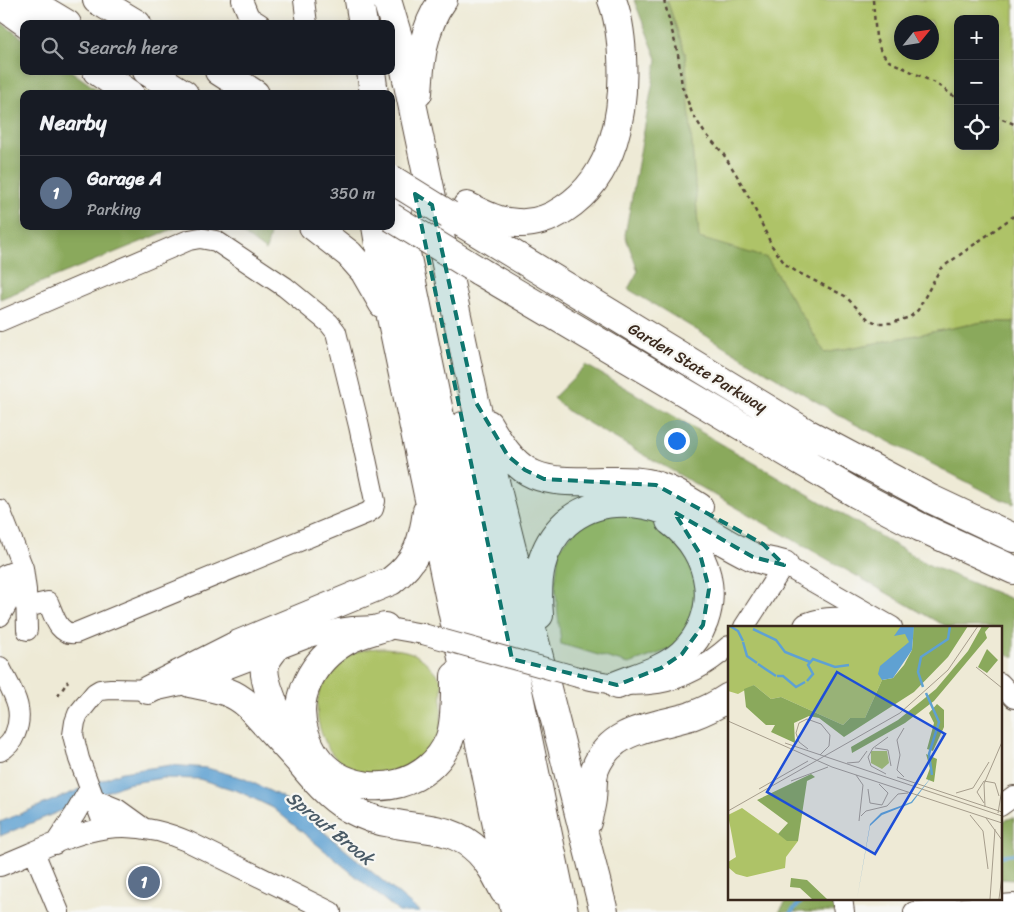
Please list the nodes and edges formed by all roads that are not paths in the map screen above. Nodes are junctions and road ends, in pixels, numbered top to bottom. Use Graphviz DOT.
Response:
graph roads {
  1 [pos="27,0"];
  2 [pos="97,0"];
  3 [pos="242,0"];
  4 [pos="304,0"];
  5 [pos="344,0"];
  6 [pos="359,0"];
  7 [pos="382,0"];
  8 [pos="386,0"];
  9 [pos="443,0"];
  10 [pos="612,0"];
  11 [pos="0,4"];
  12 [pos="22,20"];
  13 [pos="60,20"];
  14 [pos="131,20"];
  15 [pos="254,20"];
  16 [pos="306,20"];
  17 [pos="346,20"];
  18 [pos="362,20"];
  19 [pos="384,20"];
  20 [pos="392,20"];
  21 [pos="395,28"];
  22 [pos="103,75"];
  23 [pos="153,75"];
  24 [pos="225,75"];
  25 [pos="354,75"];
  26 [pos="371,75"];
  27 [pos="392,75"];
  28 [pos="124,90"];
  29 [pos="178,90"];
  30 [pos="249,90"];
  31 [pos="355,90"];
  32 [pos="373,90"];
  33 [pos="415,124"];
  34 [pos="395,182"];
  35 [pos="395,199"];
  36 [pos="458,211"];
  37 [pos="395,219"];
  38 [pos="318,230"];
  39 [pos="377,230"];
  40 [pos="391,317"];
  41 [pos="0,321"];
  42 [pos="475,401"];
  43 [pos="429,502"];
  44 [pos="638,503"];
  45 [pos="0,510"];
  46 [pos="1014,538"];
  47 [pos="784,565"];
  48 [pos="9,569"];
  49 [pos="1014,570"];
  50 [pos="26,607"];
  51 [pos="0,616"];
  52 [pos="455,622"];
  53 [pos="745,626"];
  54 [pos="811,626"];
  55 [pos="859,626"];
  56 [pos="890,626"];
  57 [pos="385,627"];
  58 [pos="27,630"];
  59 [pos="728,647"];
  60 [pos="272,651"];
  61 [pos="0,667"];
  62 [pos="1002,678"];
  63 [pos="1014,682"];
  64 [pos="190,683"];
  65 [pos="617,685"];
  66 [pos="1002,685"];
  67 [pos="148,690"];
  68 [pos="547,691"];
  69 [pos="728,698"];
  70 [pos="1014,698"];
  71 [pos="0,751"];
  72 [pos="298,761"];
  73 [pos="1014,796"];
  74 [pos="88,799"];
  75 [pos="542,804"];
  76 [pos="1002,805"];
  77 [pos="142,827"];
  78 [pos="105,828"];
  79 [pos="585,833"];
  80 [pos="55,844"];
  81 [pos="34,852"];
  82 [pos="0,866"];
  83 [pos="1014,904"];
  84 [pos="59,912"];
  85 [pos="331,912"];
  86 [pos="515,912"];
  87 [pos="542,912"];
  88 [pos="564,912"];
  89 [pos="582,912"];
  90 [pos="604,912"];
  91 [pos="914,912"];
  1 -- 13 [label="highway"];
  2 -- 14 [label="highway"];
  3 -- 15 [label="street"];
  4 -- 16 [label="street"];
  5 -- 17 [label="highway"];
  6 -- 18 [label="highway"];
  7 -- 19 [label="highway"];
  8 -- 20 [label="highway"];
  9 -- 33 [label="highway"];
  10 -- 36 [label="highway"];
  11 -- 12 [label="highway"];
  21 -- 33 [label="highway"];
  22 -- 28 [label="highway"];
  23 -- 29 [label="highway"];
  24 -- 30 [label="highway"];
  25 -- 31 [label="highway"];
  26 -- 32 [label="highway"];
  27 -- 75 [label="highway"];
  33 -- 42 [label="highway"];
  34 -- 36 [label="highway, bridge"];
  35 -- 87 [label="highway"];
  36 -- 46 [label="highway, Garden State Parkway"];
  37 -- 49 [label="highway, Garden State Parkway, bridge"];
  38 -- 40 [label="highway"];
  39 -- 40 [label="highway"];
  40 -- 43 [label="highway"];
  41 -- 50 [label="street"];
  42 -- 47 [label="highway"];
  42 -- 68 [label="highway"];
  43 -- 52 [label="highway"];
  43 -- 67 [label="highway"];
  44 -- 47 [label="highway"];
  44 -- 65 [label="highway"];
  44 -- 68 [label="highway"];
  45 -- 48 [label="street"];
  47 -- 53 [label="street"];
  47 -- 56 [label="street"];
  48 -- 50 [label="street"];
  48 -- 51 [label="street"];
  50 -- 58 [label="street"];
  52 -- 57 [label="highway"];
  52 -- 86 [label="highway"];
  54 -- 55 [label="highway"];
  57 -- 60 [label="street"];
  57 -- 65 [label="street, bridge"];
  59 -- 65 [label="street"];
  60 -- 64 [label="street"];
  60 -- 72 [label="highway"];
  61 -- 71 [label="street"];
  62 -- 63 [label="street"];
  64 -- 67 [label="street"];
  64 -- 72 [label="highway"];
  66 -- 70 [label="street"];
  67 -- 74 [label="street"];
  68 -- 79 [label="highway"];
  69 -- 79 [label="highway"];
  72 -- 86 [label="highway"];
  73 -- 76 [label="street"];
  74 -- 77 [label="street"];
  74 -- 78 [label="street"];
  74 -- 80 [label="street"];
  75 -- 88 [label="highway"];
  75 -- 89 [label="highway"];
  77 -- 78 [label="street"];
  77 -- 85 [label="street"];
  78 -- 80 [label="street"];
  79 -- 90 [label="highway"];
  80 -- 81 [label="street"];
  81 -- 82 [label="street"];
  81 -- 84 [label="street"];
  83 -- 91 [label="street"];
}
